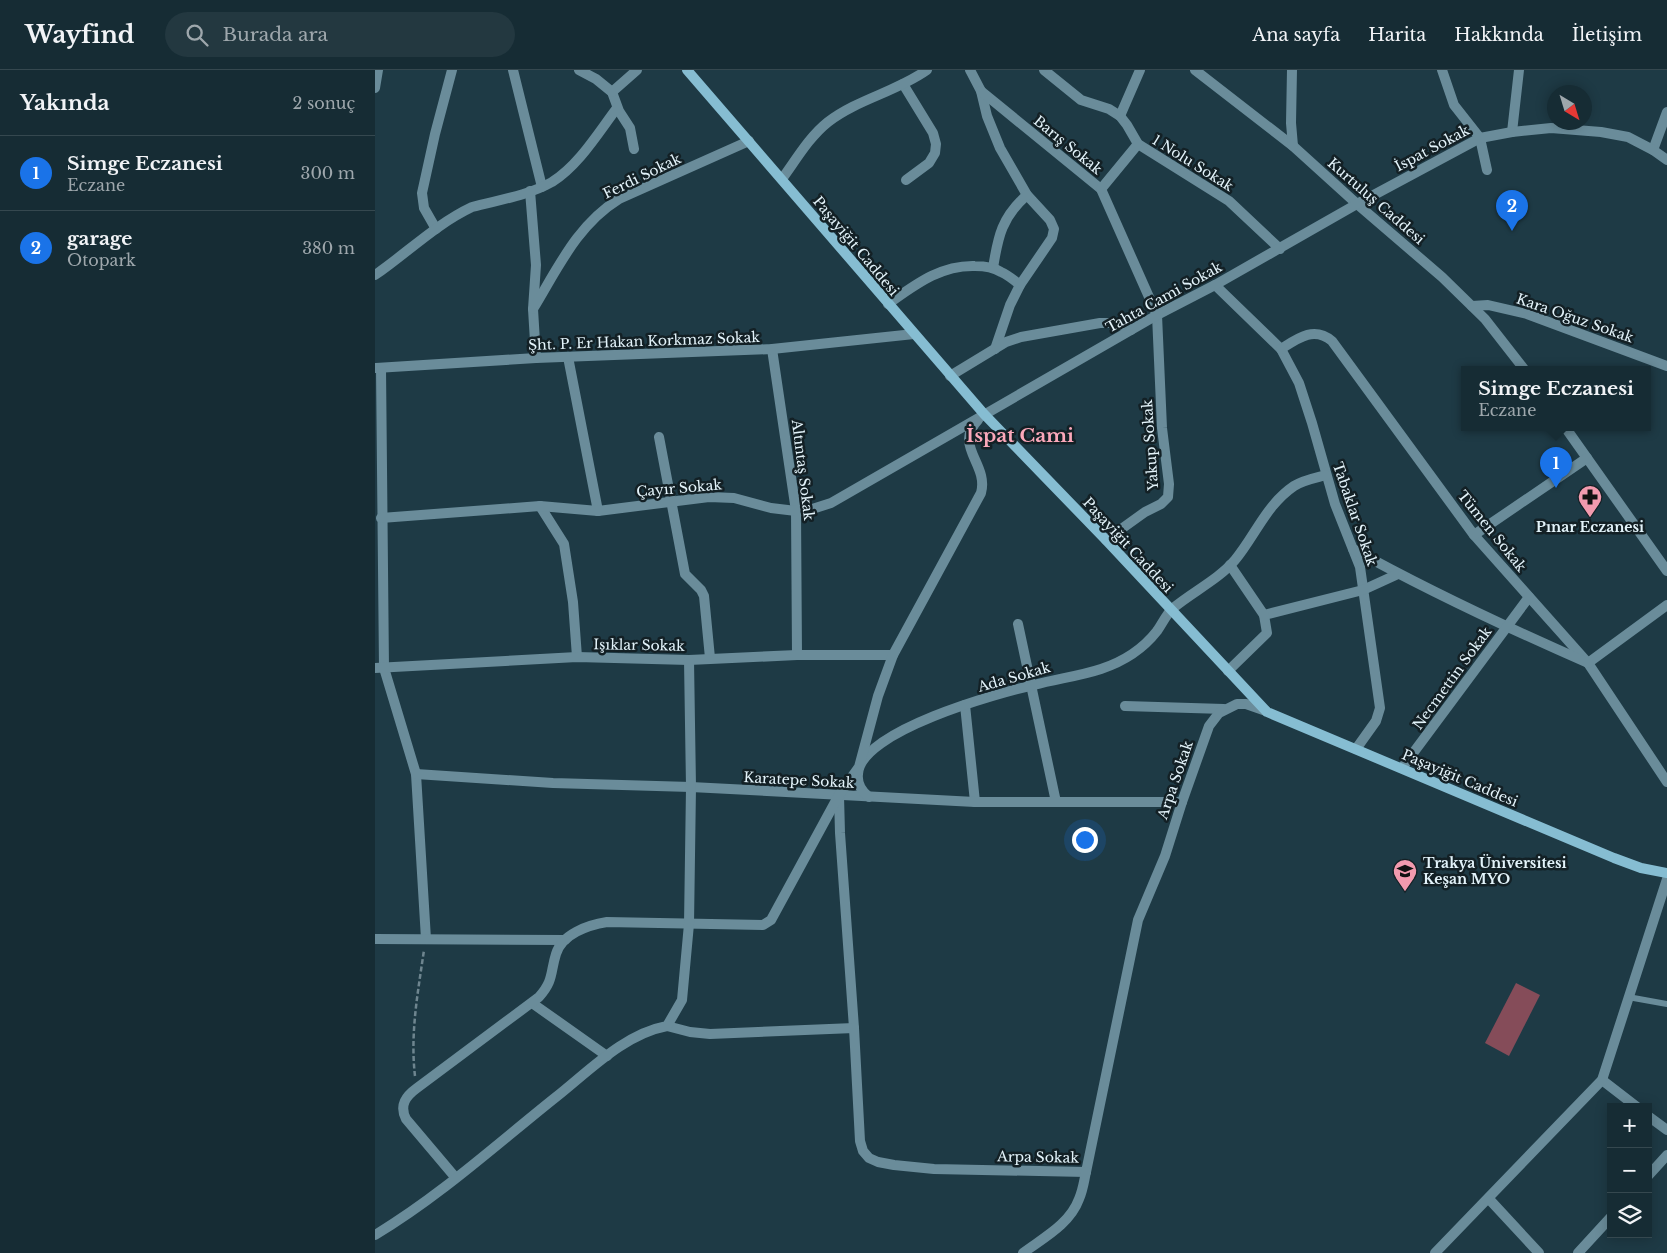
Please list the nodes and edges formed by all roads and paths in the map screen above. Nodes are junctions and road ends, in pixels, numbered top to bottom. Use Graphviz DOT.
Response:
graph roads {
  1 [pos="378,70"];
  2 [pos="452,70"];
  3 [pos="513,70"];
  4 [pos="579,70"];
  5 [pos="637,70"];
  6 [pos="687,70"];
  7 [pos="927,70"];
  8 [pos="970,70"];
  9 [pos="1044,70"];
  10 [pos="1140,70"];
  11 [pos="1195,70"];
  12 [pos="1292,70"];
  13 [pos="1442,70"];
  14 [pos="1519,70"];
  15 [pos="903,84"];
  16 [pos="375,88"];
  17 [pos="981,91"];
  18 [pos="612,92"];
  19 [pos="617,108"];
  20 [pos="1667,112"];
  21 [pos="1120,116"];
  22 [pos="1512,132"];
  23 [pos="1481,138"];
  24 [pos="749,141"];
  25 [pos="1137,144"];
  26 [pos="1293,146"];
  27 [pos="634,149"];
  28 [pos="1653,150"];
  29 [pos="1667,160"];
  30 [pos="1487,170"];
  31 [pos="782,180"];
  32 [pos="906,180"];
  33 [pos="541,187"];
  34 [pos="1101,189"];
  35 [pos="530,191"];
  36 [pos="1027,195"];
  37 [pos="1357,204"];
  38 [pos="436,229"];
  39 [pos="1280,249"];
  40 [pos="993,268"];
  41 [pos="375,275"];
  42 [pos="1020,285"];
  43 [pos="1215,285"];
  44 [pos="888,304"];
  45 [pos="1472,306"];
  46 [pos="533,309"];
  47 [pos="1157,315"];
  48 [pos="1131,330"];
  49 [pos="914,334"];
  50 [pos="995,348"];
  51 [pos="773,349"];
  52 [pos="1281,349"];
  53 [pos="568,357"];
  54 [pos="536,358"];
  55 [pos="1522,366"];
  56 [pos="1667,366"];
  57 [pos="378,368"];
  58 [pos="950,376"];
  59 [pos="983,414"];
  60 [pos="1568,431"];
  61 [pos="659,437"];
  62 [pos="1587,458"];
  63 [pos="1326,475"];
  64 [pos="670,501"];
  65 [pos="540,506"];
  66 [pos="598,511"];
  67 [pos="796,511"];
  68 [pos="381,518"];
  69 [pos="1474,535"];
  70 [pos="1106,540"];
  71 [pos="1353,549"];
  72 [pos="1230,565"];
  73 [pos="1667,571"];
  74 [pos="1398,574"];
  75 [pos="1363,590"];
  76 [pos="1529,597"];
  77 [pos="1667,605"];
  78 [pos="1171,611"];
  79 [pos="1264,616"];
  80 [pos="1018,624"];
  81 [pos="1505,627"];
  82 [pos="797,655"];
  83 [pos="893,655"];
  84 [pos="577,657"];
  85 [pos="710,658"];
  86 [pos="689,660"];
  87 [pos="1588,663"];
  88 [pos="380,668"];
  89 [pos="1228,671"];
  90 [pos="1238,681"];
  91 [pos="1032,685"];
  92 [pos="965,705"];
  93 [pos="1125,706"];
  94 [pos="1229,707"];
  95 [pos="1267,712"];
  96 [pos="1356,749"];
  97 [pos="859,766"];
  98 [pos="1403,768"];
  99 [pos="416,774"];
  100 [pos="1667,782"];
  101 [pos="691,787"];
  102 [pos="839,795"];
  103 [pos="869,797"];
  104 [pos="975,802"];
  105 [pos="1056,802"];
  106 [pos="1181,802"];
  107 [pos="1667,873"];
  108 [pos="1667,879"];
  109 [pos="689,924"];
  110 [pos="426,938"];
  111 [pos="375,939"];
  112 [pos="537,940"];
  113 [pos="565,940"];
  114 [pos="555,955"];
  115 [pos="1628,996"];
  116 [pos="532,1003"];
  117 [pos="1667,1004"];
  118 [pos="667,1026"];
  119 [pos="854,1028"];
  120 [pos="607,1056"];
  121 [pos="1602,1080"];
  122 [pos="417,1088"];
  123 [pos="1632,1103"];
  124 [pos="1652,1119"];
  125 [pos="1667,1130"];
  126 [pos="1667,1155"];
  127 [pos="1086,1172"];
  128 [pos="1652,1172"];
  129 [pos="455,1178"];
  130 [pos="1489,1199"];
  131 [pos="1607,1221"];
  132 [pos="375,1235"];
  133 [pos="1023,1253"];
  134 [pos="1435,1253"];
  135 [pos="1539,1253"];
  136 [pos="1578,1253"];
  1 -- 16 [label="street"];
  2 -- 38 [label="street"];
  3 -- 33 [label="street"];
  4 -- 18 [label="street"];
  5 -- 18 [label="street"];
  6 -- 24 [label="main road, Paşayiğit Caddesi"];
  7 -- 15 [label="street"];
  8 -- 17 [label="street"];
  9 -- 21 [label="street"];
  10 -- 21 [label="street"];
  11 -- 26 [label="street, Kurtuluş Caddesi"];
  12 -- 26 [label="street"];
  13 -- 23 [label="street"];
  14 -- 22 [label="street"];
  15 -- 31 [label="street"];
  15 -- 32 [label="street"];
  17 -- 34 [label="street, Barış Sokak"];
  17 -- 36 [label="street"];
  18 -- 19 [label="street"];
  19 -- 27 [label="street"];
  19 -- 33 [label="street"];
  20 -- 28 [label="street"];
  21 -- 25 [label="street, 1 Nolu Sokak"];
  22 -- 23 [label="street, İspat Sokak"];
  22 -- 28 [label="street, İspat Sokak"];
  23 -- 30 [label="street"];
  23 -- 37 [label="street, İspat Sokak"];
  24 -- 31 [label="main road, Paşayiğit Caddesi"];
  24 -- 46 [label="street, Ferdi Sokak"];
  25 -- 34 [label="street"];
  25 -- 39 [label="street, 1 Nolu Sokak"];
  26 -- 37 [label="street, Kurtuluş Caddesi"];
  28 -- 29 [label="street, İspat Sokak"];
  31 -- 44 [label="main road, Paşayiğit Caddesi"];
  33 -- 35 [label="street"];
  34 -- 47 [label="street, Barış Sokak"];
  35 -- 38 [label="street"];
  35 -- 46 [label="street"];
  36 -- 40 [label="street"];
  36 -- 42 [label="street"];
  37 -- 39 [label="street, Tahta Cami Sokak"];
  37 -- 45 [label="street, Kurtuluş Caddesi"];
  38 -- 41 [label="street"];
  39 -- 43 [label="street, Tahta Cami Sokak"];
  40 -- 42 [label="street"];
  40 -- 44 [label="street"];
  42 -- 50 [label="street"];
  43 -- 47 [label="street, Tahta Cami Sokak"];
  43 -- 52 [label="street, Tabaklar Sokak"];
  44 -- 49 [label="main road, Paşayiğit Caddesi"];
  45 -- 55 [label="street, Kurtuluş Caddesi"];
  45 -- 56 [label="street, Kara Oğuz Sokak"];
  46 -- 54 [label="street"];
  47 -- 48 [label="street, Tahta Cami Sokak"];
  47 -- 70 [label="street, Yakup Sokak"];
  48 -- 50 [label="street"];
  48 -- 59 [label="street, Tahta Cami Sokak"];
  49 -- 51 [label="street, Şht. P. Er Hakan Korkmaz Sokak"];
  49 -- 58 [label="main road, Paşayiğit Caddesi"];
  50 -- 58 [label="street"];
  51 -- 53 [label="street, Şht. P. Er Hakan Korkmaz Sokak"];
  51 -- 67 [label="street, Altıntaş Sokak"];
  52 -- 63 [label="street, Tabaklar Sokak"];
  52 -- 69 [label="street, Tümen Sokak"];
  53 -- 54 [label="street, Şht. P. Er Hakan Korkmaz Sokak"];
  53 -- 66 [label="street"];
  54 -- 57 [label="street, Şht. P. Er Hakan Korkmaz Sokak"];
  57 -- 68 [label="street"];
  58 -- 59 [label="main road, Paşayiğit Caddesi"];
  59 -- 67 [label="street, Çayır Sokak"];
  59 -- 70 [label="main road, Paşayiğit Caddesi"];
  59 -- 83 [label="street"];
  60 -- 62 [label="street"];
  61 -- 64 [label="street"];
  62 -- 69 [label="street"];
  62 -- 73 [label="street"];
  63 -- 71 [label="street, Tabaklar Sokak"];
  63 -- 72 [label="street, Ada Sokak"];
  64 -- 66 [label="street, Çayır Sokak"];
  64 -- 67 [label="street, Çayır Sokak"];
  64 -- 85 [label="street"];
  65 -- 66 [label="street, Çayır Sokak"];
  65 -- 68 [label="street, Çayır Sokak"];
  65 -- 84 [label="street"];
  67 -- 82 [label="street, Altıntaş Sokak"];
  68 -- 88 [label="street"];
  69 -- 76 [label="street, Tümen Sokak"];
  70 -- 78 [label="main road, Paşayiğit Caddesi"];
  71 -- 74 [label="street"];
  71 -- 75 [label="street, Tabaklar Sokak"];
  72 -- 78 [label="street, Ada Sokak"];
  72 -- 79 [label="street"];
  74 -- 75 [label="street"];
  74 -- 81 [label="street"];
  75 -- 79 [label="street"];
  75 -- 96 [label="street, Tabaklar Sokak"];
  76 -- 81 [label="street, Necmettin Sokak"];
  76 -- 87 [label="street, Tümen Sokak"];
  77 -- 87 [label="street"];
  78 -- 89 [label="main road, Paşayiğit Caddesi"];
  78 -- 91 [label="street, Ada Sokak"];
  79 -- 89 [label="street"];
  80 -- 91 [label="street"];
  81 -- 87 [label="street"];
  81 -- 98 [label="street, Necmettin Sokak"];
  82 -- 83 [label="street, Işıklar Sokak"];
  82 -- 85 [label="street, Işıklar Sokak"];
  83 -- 97 [label="street"];
  84 -- 86 [label="street, Işıklar Sokak"];
  84 -- 88 [label="street, Işıklar Sokak"];
  85 -- 86 [label="street, Işıklar Sokak"];
  86 -- 101 [label="street"];
  87 -- 100 [label="street, Tümen Sokak"];
  88 -- 99 [label="street"];
  89 -- 90 [label="main road, Paşayiğit Caddesi"];
  90 -- 94 [label="street, Arpa Sokak"];
  90 -- 95 [label="main road, Paşayiğit Caddesi"];
  91 -- 92 [label="street, Ada Sokak"];
  91 -- 105 [label="street"];
  92 -- 97 [label="street, Ada Sokak"];
  92 -- 104 [label="street"];
  93 -- 94 [label="street"];
  94 -- 95 [label="street"];
  94 -- 106 [label="street, Arpa Sokak"];
  95 -- 96 [label="main road, Paşayiğit Caddesi"];
  96 -- 98 [label="main road, Paşayiğit Caddesi"];
  97 -- 102 [label="street"];
  97 -- 103 [label="street"];
  98 -- 107 [label="main road, Paşayiğit Caddesi"];
  99 -- 101 [label="street, Karatepe Sokak"];
  99 -- 110 [label="street"];
  101 -- 102 [label="street, Karatepe Sokak"];
  101 -- 109 [label="street"];
  102 -- 103 [label="street, Karatepe Sokak"];
  102 -- 109 [label="street"];
  102 -- 119 [label="street, Arpa Sokak"];
  103 -- 104 [label="street, Karatepe Sokak"];
  104 -- 105 [label="street, Karatepe Sokak"];
  105 -- 106 [label="street, Karatepe Sokak"];
  106 -- 127 [label="street, Arpa Sokak"];
  108 -- 115 [label="street"];
  109 -- 113 [label="street"];
  109 -- 118 [label="street"];
  110 -- 111 [label="street"];
  110 -- 112 [label="street"];
  110 -- 122 [label="path"];
  112 -- 113 [label="street"];
  112 -- 114 [label="street"];
  113 -- 114 [label="street"];
  114 -- 116 [label="street"];
  115 -- 117 [label="lane"];
  115 -- 121 [label="street"];
  116 -- 120 [label="street"];
  116 -- 122 [label="street"];
  118 -- 119 [label="street"];
  118 -- 120 [label="street"];
  119 -- 127 [label="street, Arpa Sokak"];
  120 -- 129 [label="street"];
  121 -- 123 [label="street"];
  121 -- 130 [label="street"];
  122 -- 129 [label="street"];
  124 -- 125 [label="street"];
  126 -- 128 [label="street"];
  127 -- 133 [label="street"];
  129 -- 132 [label="street"];
  130 -- 134 [label="street"];
  130 -- 135 [label="street"];
  131 -- 136 [label="street"];
}
